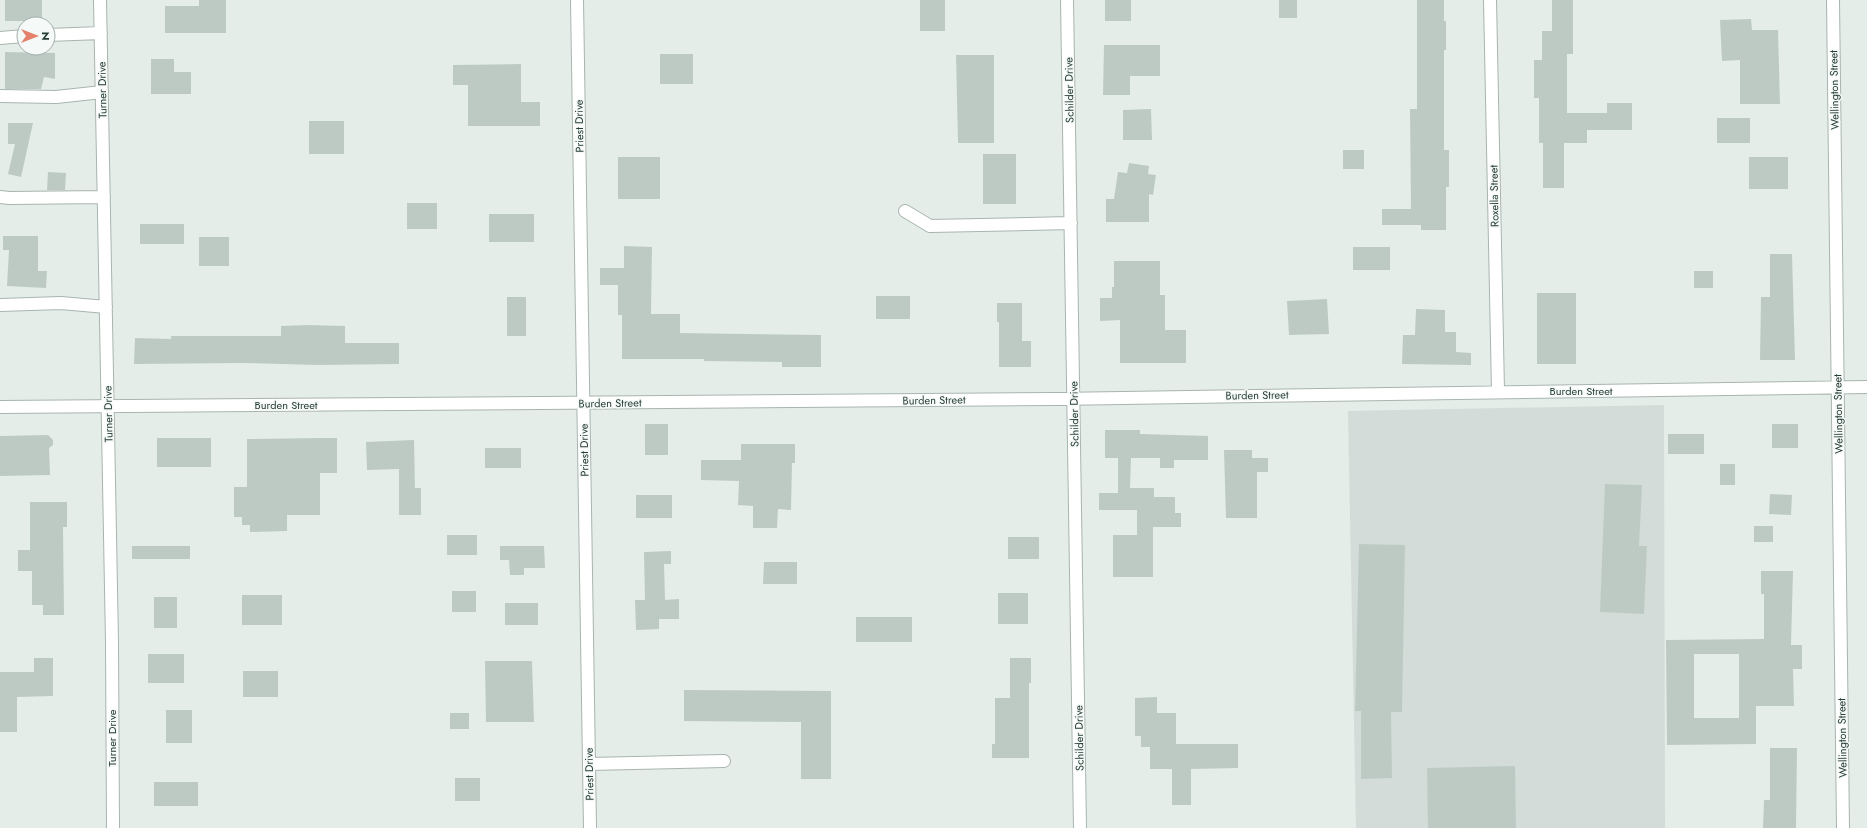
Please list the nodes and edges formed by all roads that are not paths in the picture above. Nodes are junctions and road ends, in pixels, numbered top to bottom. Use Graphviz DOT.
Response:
graph roads {
  1 [pos="100,0"];
  2 [pos="577,0"];
  3 [pos="1068,0"];
  4 [pos="1490,0"];
  5 [pos="1833,0"];
  6 [pos="101,33"];
  7 [pos="56,35"];
  8 [pos="16,37"];
  9 [pos="0,38"];
  10 [pos="102,92"];
  11 [pos="0,96"];
  12 [pos="104,196"];
  13 [pos="0,197"];
  14 [pos="905,211"];
  15 [pos="1071,223"];
  16 [pos="0,305"];
  17 [pos="106,307"];
  18 [pos="1867,387"];
  19 [pos="1838,388"];
  20 [pos="1498,391"];
  21 [pos="1074,398"];
  22 [pos="584,403"];
  23 [pos="108,406"];
  24 [pos="0,407"];
  25 [pos="724,761"];
  26 [pos="589,764"];
  27 [pos="113,828"];
  28 [pos="590,828"];
  29 [pos="1080,828"];
  30 [pos="1843,828"];
  1 -- 6 [label="street, Turner Drive"];
  2 -- 22 [label="street, Priest Drive"];
  3 -- 15 [label="street, Schilder Drive"];
  4 -- 20 [label="street, Roxella Street"];
  5 -- 19 [label="street, Wellington Street"];
  6 -- 7 [label="street"];
  6 -- 10 [label="street, Turner Drive"];
  8 -- 9 [label="street"];
  10 -- 11 [label="street"];
  10 -- 12 [label="street, Turner Drive"];
  12 -- 13 [label="street"];
  12 -- 17 [label="street, Turner Drive"];
  14 -- 15 [label="street"];
  15 -- 21 [label="street, Schilder Drive"];
  16 -- 17 [label="street"];
  17 -- 23 [label="street, Turner Drive"];
  18 -- 19 [label="street, Burden Street"];
  19 -- 20 [label="street, Burden Street"];
  19 -- 30 [label="street, Wellington Street"];
  20 -- 21 [label="street, Burden Street"];
  21 -- 22 [label="street, Burden Street"];
  21 -- 29 [label="street, Schilder Drive"];
  22 -- 23 [label="street, Burden Street"];
  22 -- 26 [label="street, Priest Drive"];
  23 -- 24 [label="street, Burden Street"];
  23 -- 27 [label="street, Turner Drive"];
  25 -- 26 [label="street"];
  26 -- 28 [label="street, Priest Drive"];
}
